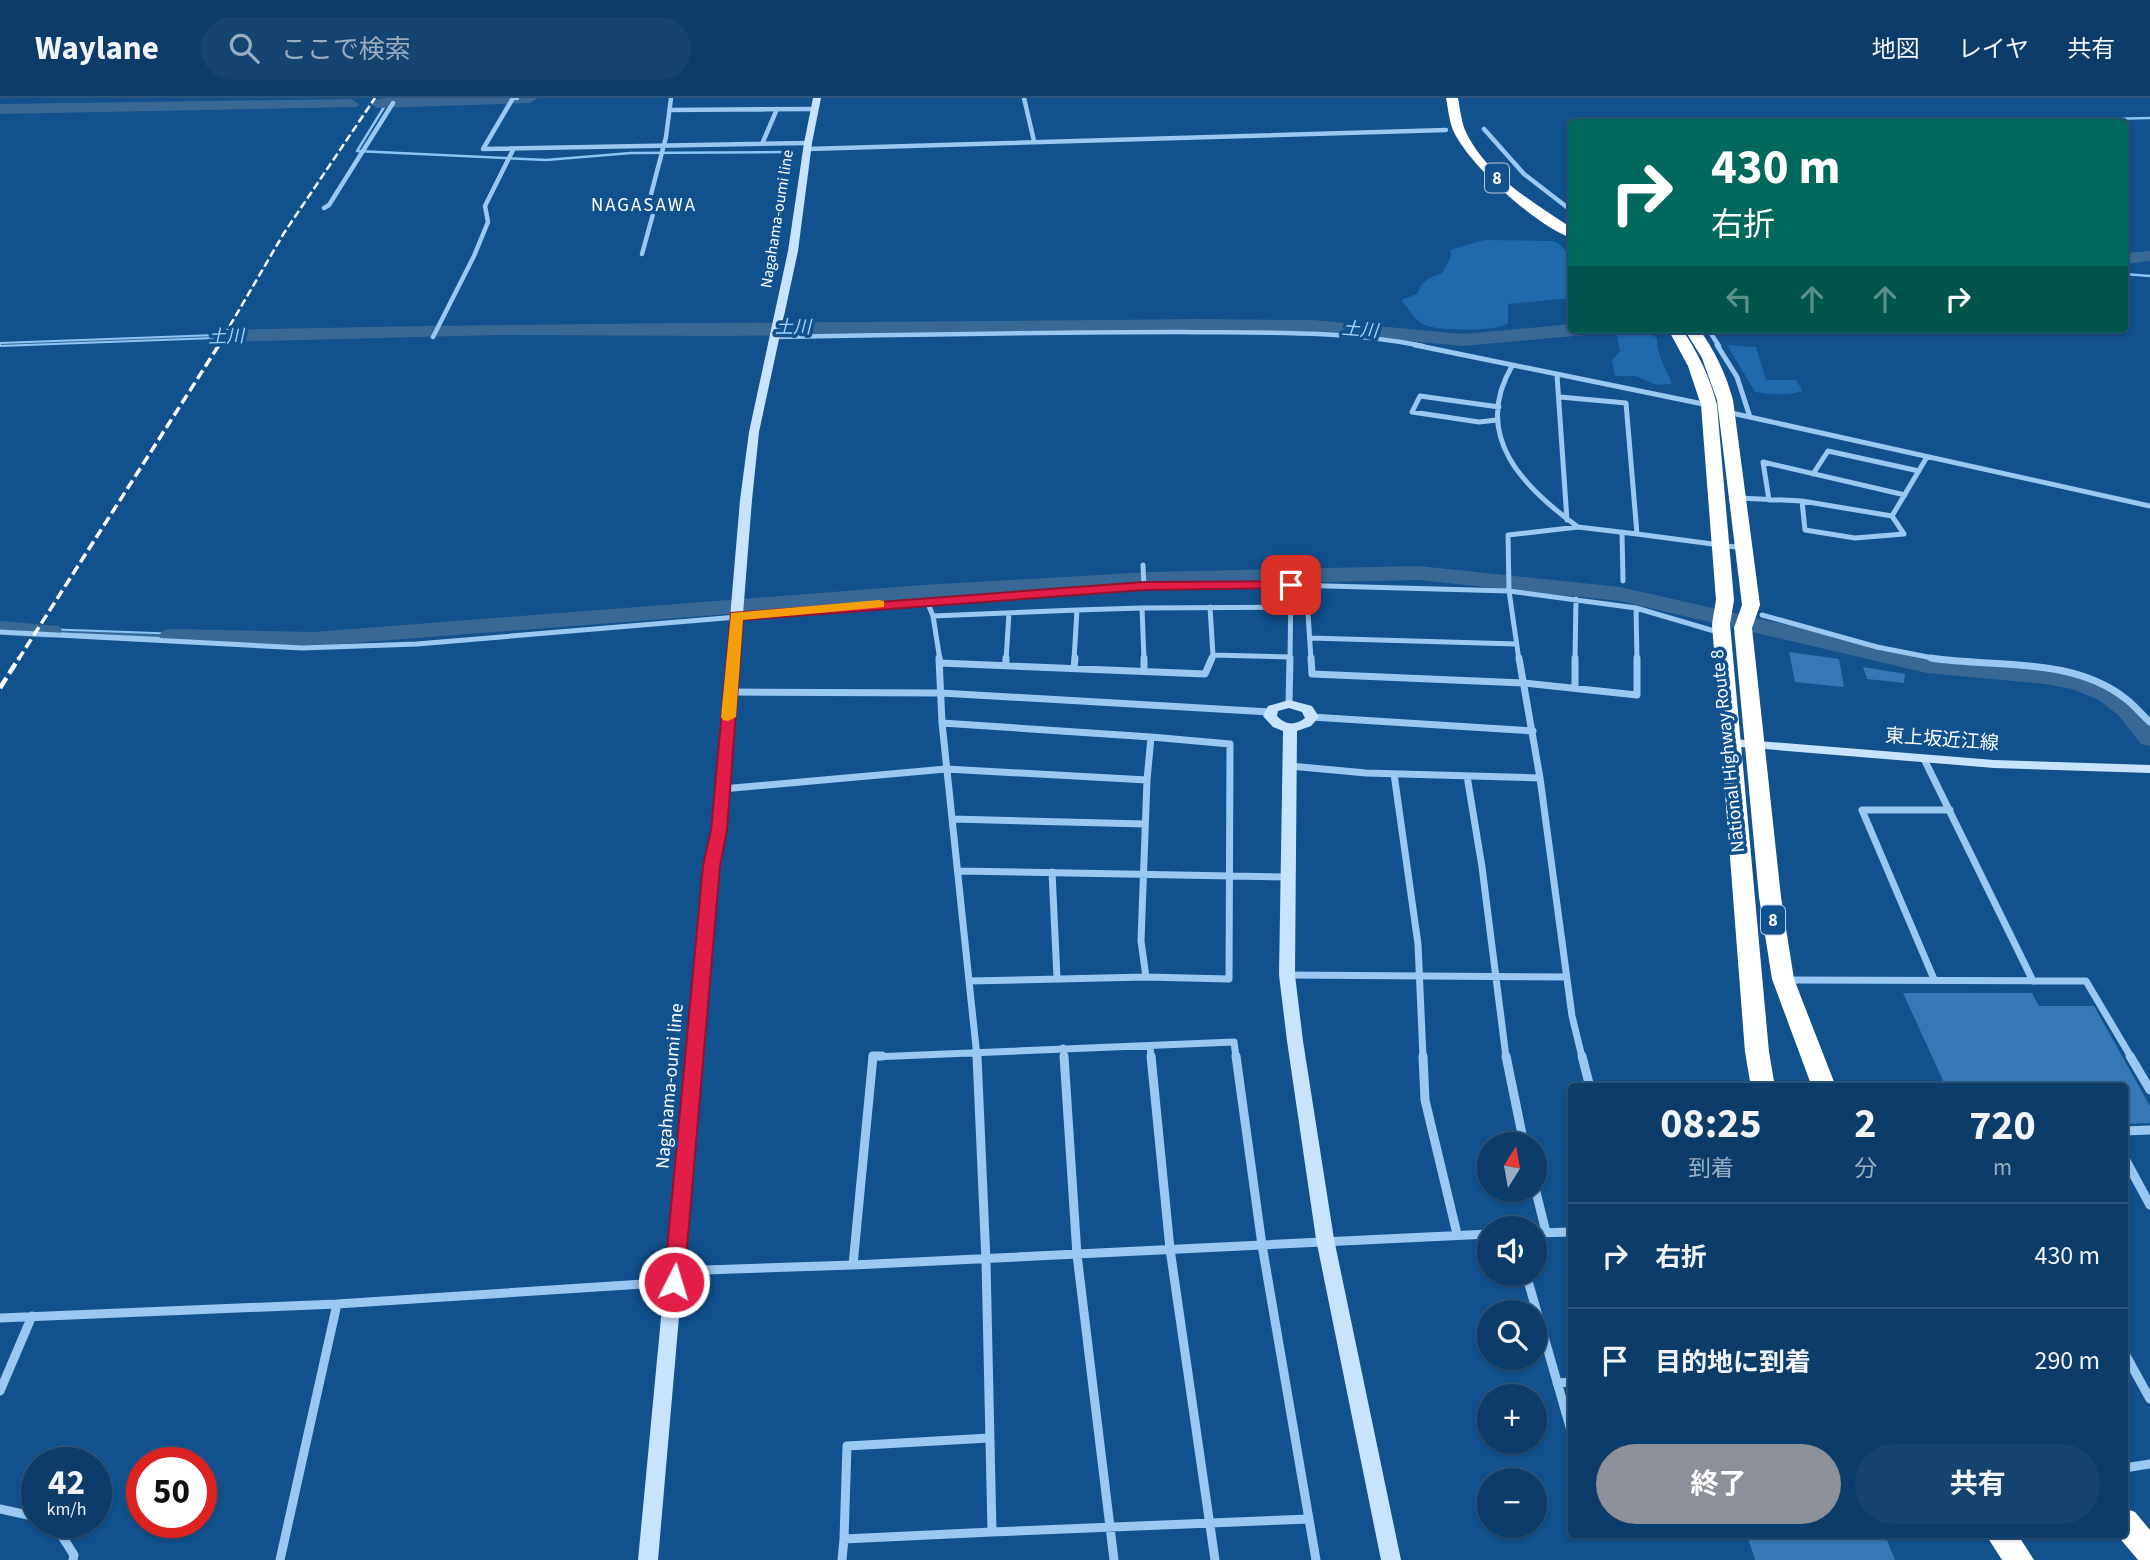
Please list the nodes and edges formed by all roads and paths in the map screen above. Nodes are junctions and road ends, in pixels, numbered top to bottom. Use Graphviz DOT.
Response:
graph roads {
  1 [pos="517,98"];
  2 [pos="671,98"];
  3 [pos="817,98"];
  4 [pos="1024,98"];
  5 [pos="1452,98"];
  6 [pos="1466,98"];
  7 [pos="393,103"];
  8 [pos="777,109"];
  9 [pos="814,109"];
  10 [pos="670,110"];
  11 [pos="1484,129"];
  12 [pos="1446,130"];
  13 [pos="1034,141"];
  14 [pos="762,144"];
  15 [pos="667,145"];
  16 [pos="808,146"];
  17 [pos="513,150"];
  18 [pos="324,208"];
  19 [pos="1568,208"];
  20 [pos="1568,220"];
  21 [pos="1568,231"];
  22 [pos="642,254"];
  23 [pos="776,336"];
  24 [pos="433,337"];
  25 [pos="1697,337"];
  26 [pos="1512,366"];
  27 [pos="1557,374"];
  28 [pos="1560,397"];
  29 [pos="1709,405"];
  30 [pos="1499,407"];
  31 [pos="1727,412"];
  32 [pos="1750,417"];
  33 [pos="1497,420"];
  34 [pos="1927,457"];
  35 [pos="1919,471"];
  36 [pos="1813,474"];
  37 [pos="1905,495"];
  38 [pos="1739,498"];
  39 [pos="1769,500"];
  40 [pos="1802,501"];
  41 [pos="2150,506"];
  42 [pos="1892,516"];
  43 [pos="1567,520"];
  44 [pos="1578,527"];
  45 [pos="1622,532"];
  46 [pos="1637,534"];
  47 [pos="1722,547"];
  48 [pos="1744,548"];
  49 [pos="1311,563"];
  50 [pos="1143,565"];
  51 [pos="1623,581"];
  52 [pos="1306,584"];
  53 [pos="1291,585"];
  54 [pos="1144,586"];
  55 [pos="1509,589"];
  56 [pos="1576,599"];
  57 [pos="927,601"];
  58 [pos="1210,607"];
  59 [pos="1291,607"];
  60 [pos="1142,608"];
  61 [pos="1636,608"];
  62 [pos="1077,610"];
  63 [pos="1756,610"];
  64 [pos="1009,613"];
  65 [pos="933,615"];
  66 [pos="736,616"];
  67 [pos="1721,629"];
  68 [pos="0,632"];
  69 [pos="1310,638"];
  70 [pos="1516,644"];
  71 [pos="1213,655"];
  72 [pos="1290,657"];
  73 [pos="940,663"];
  74 [pos="1006,663"];
  75 [pos="1074,668"];
  76 [pos="1144,670"];
  77 [pos="1523,683"];
  78 [pos="1575,688"];
  79 [pos="730,692"];
  80 [pos="941,693"];
  81 [pos="1289,704"];
  82 [pos="1270,712"];
  83 [pos="1312,717"];
  84 [pos="2150,722"];
  85 [pos="942,723"];
  86 [pos="1290,728"];
  87 [pos="1533,731"];
  88 [pos="1151,737"];
  89 [pos="1733,743"];
  90 [pos="1756,745"];
  91 [pos="1924,759"];
  92 [pos="1289,765"];
  93 [pos="946,769"];
  94 [pos="2150,769"];
  95 [pos="1394,774"];
  96 [pos="1467,776"];
  97 [pos="1540,778"];
  98 [pos="1147,779"];
  99 [pos="722,789"];
  100 [pos="1950,810"];
  101 [pos="953,818"];
  102 [pos="1145,824"];
  103 [pos="959,871"];
  104 [pos="1052,872"];
  105 [pos="1143,873"];
  106 [pos="1229,875"];
  107 [pos="1288,877"];
  108 [pos="1418,974"];
  109 [pos="1287,975"];
  110 [pos="1493,975"];
  111 [pos="1146,977"];
  112 [pos="1566,977"];
  113 [pos="1057,978"];
  114 [pos="1783,979"];
  115 [pos="1934,979"];
  116 [pos="969,981"];
  117 [pos="2033,981"];
  118 [pos="1150,1046"];
  119 [pos="1063,1048"];
  120 [pos="977,1053"];
  121 [pos="1589,1083"];
  122 [pos="1762,1083"];
  123 [pos="1822,1083"];
  124 [pos="2150,1090"];
  125 [pos="2150,1130"];
  126 [pos="2128,1131"];
  127 [pos="1521,1132"];
  128 [pos="2129,1178"];
  129 [pos="2150,1205"];
  130 [pos="1547,1232"];
  131 [pos="1568,1232"];
  132 [pos="1457,1234"];
  133 [pos="1477,1234"];
  134 [pos="1325,1239"];
  135 [pos="1262,1245"];
  136 [pos="1170,1249"];
  137 [pos="1077,1255"];
  138 [pos="986,1261"];
  139 [pos="853,1265"];
  140 [pos="674,1277"];
  141 [pos="1529,1286"];
  142 [pos="337,1304"];
  143 [pos="32,1316"];
  144 [pos="0,1318"];
  145 [pos="2128,1359"];
  146 [pos="1568,1382"];
  147 [pos="1557,1383"];
  148 [pos="0,1391"];
  149 [pos="2150,1399"];
  150 [pos="1568,1420"];
  151 [pos="989,1438"];
  152 [pos="2150,1464"];
  153 [pos="2128,1467"];
  154 [pos="0,1509"];
  155 [pos="21,1514"];
  156 [pos="1309,1519"];
  157 [pos="1209,1525"];
  158 [pos="2128,1526"];
  159 [pos="1111,1528"];
  160 [pos="992,1532"];
  161 [pos="63,1538"];
  162 [pos="2003,1538"];
  163 [pos="844,1539"];
  164 [pos="2150,1552"];
  165 [pos="73,1560"];
  166 [pos="281,1560"];
  167 [pos="648,1560"];
  168 [pos="842,1560"];
  169 [pos="1114,1560"];
  170 [pos="1215,1560"];
  171 [pos="1316,1560"];
  172 [pos="1391,1560"];
  173 [pos="2019,1560"];
  1 -- 17 [label="street"];
  2 -- 10 [label="street"];
  3 -- 9 [label="main road, Nagahama-oumi line"];
  4 -- 13 [label="street"];
  5 -- 21 [label="highway, 8"];
  6 -- 20 [label="highway, 8"];
  7 -- 18 [label="street"];
  8 -- 9 [label="street"];
  8 -- 10 [label="street"];
  8 -- 14 [label="street"];
  9 -- 16 [label="main road, Nagahama-oumi line"];
  10 -- 15 [label="street"];
  11 -- 19 [label="street"];
  12 -- 13 [label="street"];
  13 -- 16 [label="street"];
  14 -- 15 [label="street"];
  14 -- 16 [label="street"];
  15 -- 17 [label="street"];
  15 -- 22 [label="street"];
  16 -- 23 [label="main road, Nagahama-oumi line"];
  17 -- 24 [label="street"];
  23 -- 26 [label="street"];
  23 -- 66 [label="main road, Nagahama-oumi line"];
  25 -- 29 [label="highway, National Highway Route 8 / 8"];
  25 -- 31 [label="highway, National Highway Route 8 / 8"];
  25 -- 32 [label="street"];
  26 -- 27 [label="street"];
  26 -- 30 [label="street"];
  27 -- 28 [label="street"];
  27 -- 29 [label="street"];
  28 -- 43 [label="street"];
  28 -- 46 [label="street"];
  29 -- 47 [label="highway, National Highway Route 8 / 8"];
  30 -- 33 [label="street"];
  30 -- 33 [label="street"];
  31 -- 32 [label="street"];
  31 -- 38 [label="highway, National Highway Route 8 / 8"];
  32 -- 34 [label="street"];
  33 -- 43 [label="street"];
  34 -- 35 [label="street"];
  34 -- 41 [label="street"];
  35 -- 36 [label="street"];
  35 -- 37 [label="street"];
  36 -- 37 [label="street"];
  36 -- 39 [label="street"];
  37 -- 42 [label="street"];
  38 -- 39 [label="street"];
  38 -- 48 [label="highway, National Highway Route 8 / 8"];
  39 -- 40 [label="street"];
  40 -- 42 [label="street"];
  40 -- 42 [label="street"];
  43 -- 44 [label="street"];
  44 -- 45 [label="street"];
  44 -- 55 [label="street"];
  45 -- 46 [label="street"];
  45 -- 51 [label="street"];
  46 -- 47 [label="street"];
  47 -- 48 [label="street"];
  47 -- 67 [label="highway, National Highway Route 8 / 8"];
  48 -- 63 [label="highway, National Highway Route 8 / 8"];
  49 -- 52 [label="street"];
  50 -- 54 [label="street"];
  52 -- 53 [label="street"];
  52 -- 55 [label="street"];
  52 -- 69 [label="street"];
  53 -- 54 [label="street"];
  53 -- 59 [label="street"];
  54 -- 57 [label="street"];
  55 -- 56 [label="street"];
  55 -- 70 [label="street"];
  56 -- 61 [label="street"];
  56 -- 78 [label="street"];
  57 -- 65 [label="street"];
  57 -- 66 [label="street"];
  58 -- 59 [label="street"];
  58 -- 60 [label="street"];
  58 -- 71 [label="street"];
  59 -- 72 [label="street"];
  60 -- 62 [label="street"];
  60 -- 76 [label="street"];
  61 -- 67 [label="street"];
  61 -- 78 [label="street"];
  62 -- 64 [label="street"];
  62 -- 75 [label="street"];
  63 -- 84 [label="street"];
  63 -- 90 [label="highway, National Highway Route 8 / 8"];
  64 -- 65 [label="street"];
  64 -- 74 [label="street"];
  65 -- 73 [label="street"];
  66 -- 68 [label="street"];
  66 -- 79 [label="main road, Nagahama-oumi line"];
  67 -- 89 [label="highway, National Highway Route 8 / 8"];
  69 -- 70 [label="street"];
  69 -- 77 [label="street"];
  70 -- 77 [label="street"];
  71 -- 72 [label="street"];
  71 -- 76 [label="street"];
  72 -- 81 [label="street"];
  73 -- 74 [label="street"];
  73 -- 80 [label="street"];
  74 -- 75 [label="street"];
  75 -- 76 [label="street"];
  77 -- 78 [label="street"];
  77 -- 87 [label="street"];
  79 -- 80 [label="street"];
  79 -- 99 [label="main road, Nagahama-oumi line"];
  80 -- 82 [label="street"];
  80 -- 85 [label="street"];
  81 -- 82 [label="main road"];
  81 -- 83 [label="main road"];
  82 -- 86 [label="main road"];
  83 -- 86 [label="main road"];
  83 -- 87 [label="street"];
  85 -- 88 [label="street"];
  85 -- 93 [label="street"];
  86 -- 92 [label="main road"];
  87 -- 97 [label="street"];
  88 -- 98 [label="street"];
  88 -- 106 [label="street"];
  89 -- 90 [label="main road, 東上坂近江線"];
  89 -- 122 [label="highway, National Highway Route 8 / 8"];
  90 -- 91 [label="main road, 東上坂近江線"];
  90 -- 114 [label="highway, National Highway Route 8 / 8"];
  91 -- 94 [label="main road, 東上坂近江線"];
  91 -- 100 [label="street"];
  92 -- 95 [label="street"];
  92 -- 107 [label="main road"];
  93 -- 98 [label="street"];
  93 -- 99 [label="street"];
  93 -- 101 [label="street"];
  95 -- 96 [label="street"];
  95 -- 108 [label="street"];
  96 -- 97 [label="street"];
  96 -- 110 [label="street"];
  97 -- 112 [label="street"];
  98 -- 102 [label="street"];
  99 -- 140 [label="main road, Nagahama-oumi line"];
  100 -- 115 [label="street"];
  100 -- 117 [label="street"];
  101 -- 102 [label="street"];
  101 -- 103 [label="street"];
  102 -- 105 [label="street"];
  103 -- 104 [label="street"];
  103 -- 116 [label="street"];
  104 -- 105 [label="street"];
  104 -- 113 [label="street"];
  105 -- 106 [label="street"];
  105 -- 111 [label="street"];
  106 -- 107 [label="street"];
  106 -- 111 [label="street"];
  107 -- 109 [label="main road"];
  108 -- 109 [label="street"];
  108 -- 110 [label="street"];
  108 -- 132 [label="street"];
  109 -- 134 [label="main road"];
  110 -- 112 [label="street"];
  110 -- 127 [label="street"];
  111 -- 113 [label="street"];
  112 -- 121 [label="street"];
  113 -- 116 [label="street"];
  114 -- 115 [label="street"];
  114 -- 123 [label="highway, National Highway Route 8 / 8"];
  115 -- 117 [label="street"];
  116 -- 120 [label="street"];
  117 -- 124 [label="street"];
  118 -- 119 [label="street"];
  118 -- 135 [label="street"];
  118 -- 136 [label="street"];
  119 -- 120 [label="street"];
  119 -- 137 [label="street"];
  120 -- 138 [label="street"];
  120 -- 139 [label="street"];
  125 -- 126 [label="street"];
  128 -- 129 [label="street"];
  130 -- 131 [label="street"];
  132 -- 133 [label="street"];
  132 -- 134 [label="street"];
  134 -- 135 [label="street"];
  134 -- 172 [label="main road"];
  135 -- 136 [label="street"];
  135 -- 156 [label="street"];
  136 -- 137 [label="street"];
  136 -- 157 [label="street"];
  137 -- 138 [label="street"];
  137 -- 159 [label="street"];
  138 -- 139 [label="street"];
  138 -- 151 [label="street"];
  139 -- 140 [label="street"];
  140 -- 142 [label="street"];
  140 -- 167 [label="main road, Nagahama-oumi line"];
  141 -- 147 [label="street"];
  142 -- 143 [label="street"];
  142 -- 166 [label="street"];
  143 -- 144 [label="street"];
  143 -- 148 [label="street"];
  145 -- 149 [label="street"];
  146 -- 147 [label="street"];
  147 -- 150 [label="street"];
  151 -- 160 [label="street"];
  151 -- 163 [label="street"];
  152 -- 153 [label="street"];
  154 -- 155 [label="street"];
  156 -- 157 [label="street"];
  156 -- 171 [label="street"];
  157 -- 159 [label="street"];
  157 -- 170 [label="street"];
  158 -- 164 [label="highway"];
  159 -- 160 [label="street"];
  159 -- 169 [label="street"];
  160 -- 163 [label="street"];
  161 -- 165 [label="street"];
  162 -- 173 [label="highway"];
  163 -- 168 [label="street"];
}
